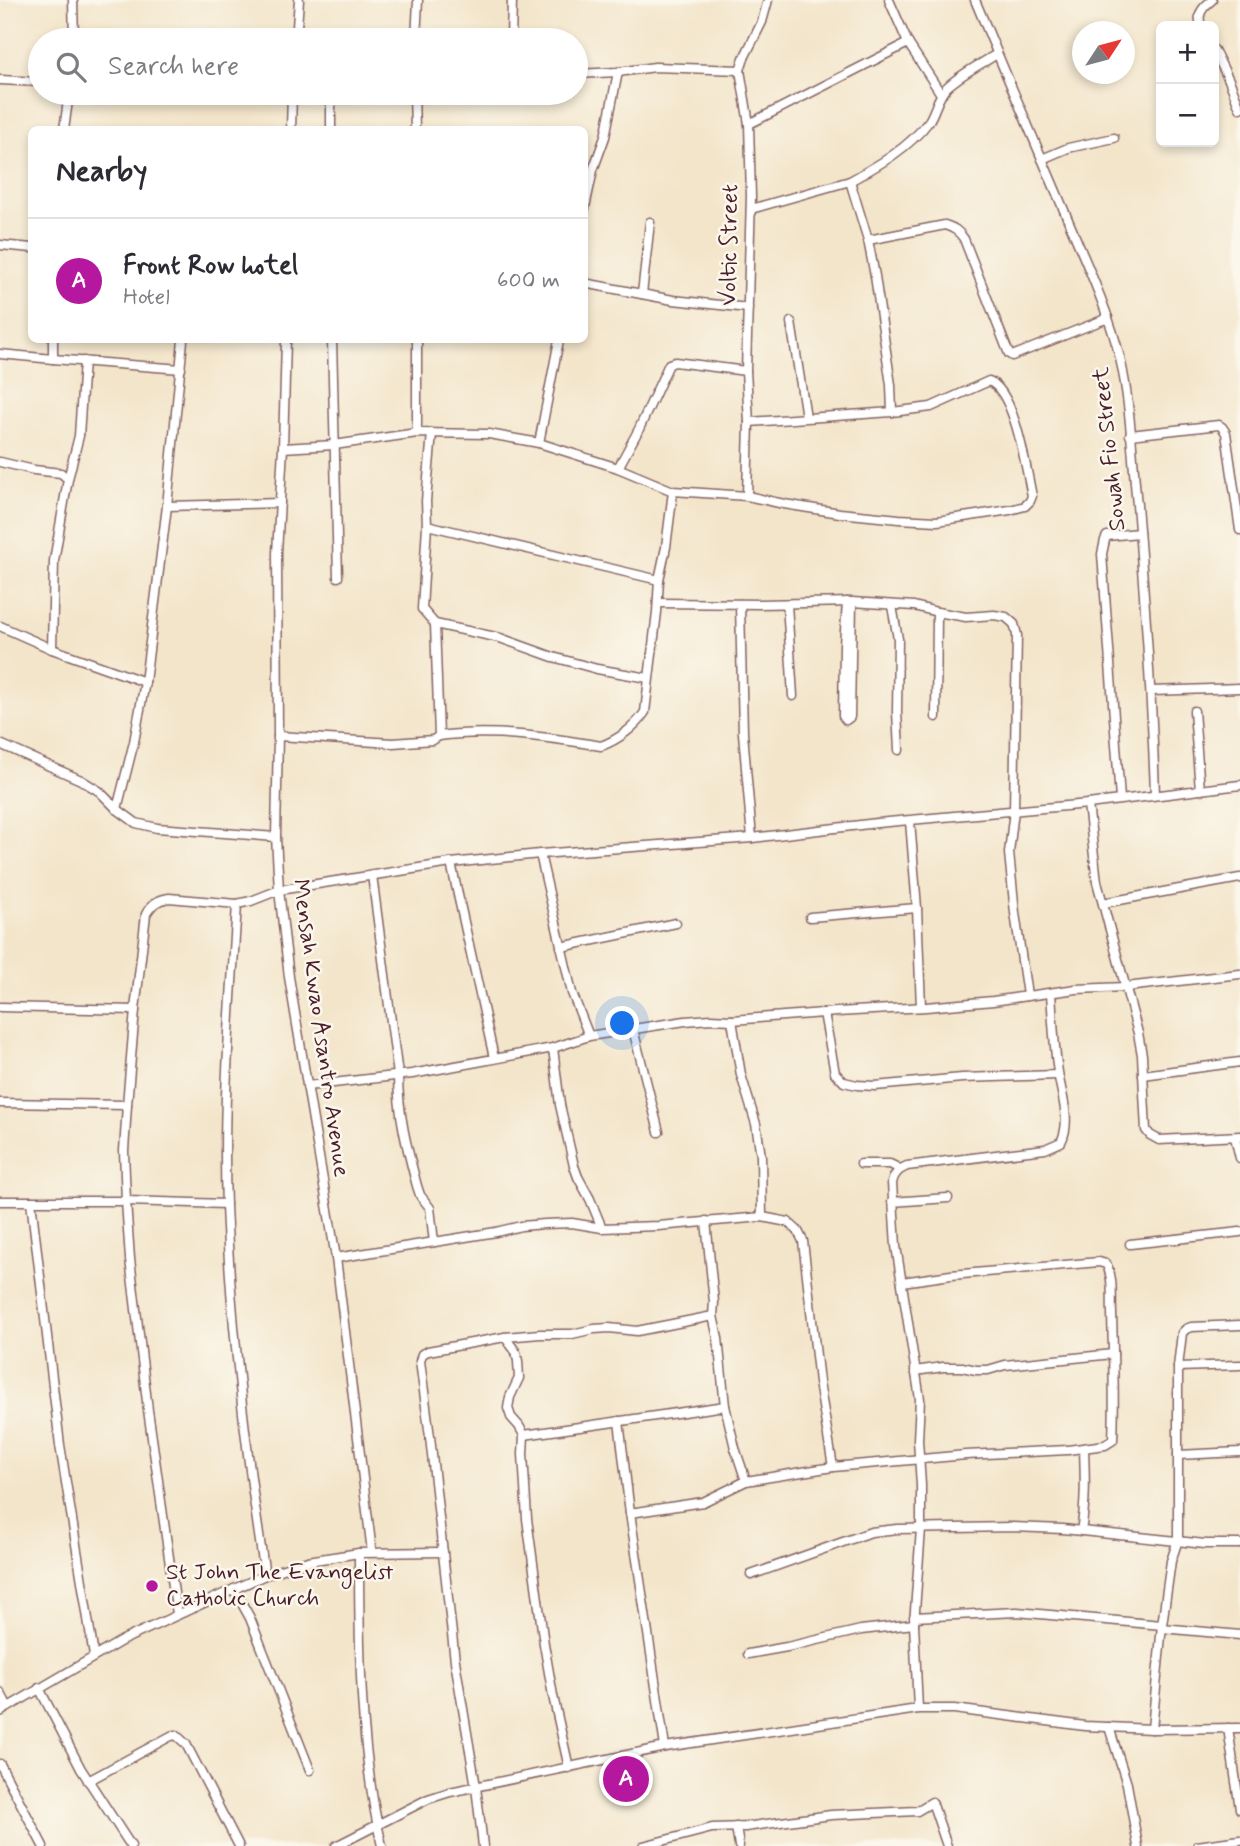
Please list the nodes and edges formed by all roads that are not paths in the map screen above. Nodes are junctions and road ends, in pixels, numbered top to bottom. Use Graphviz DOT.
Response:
graph roads {
  1 [pos="73,0"];
  2 [pos="299,0"];
  3 [pos="418,0"];
  4 [pos="512,0"];
  5 [pos="768,0"];
  6 [pos="889,0"];
  7 [pos="975,0"];
  8 [pos="1212,0"];
  9 [pos="1200,21"];
  10 [pos="74,28"];
  11 [pos="297,28"];
  12 [pos="417,28"];
  13 [pos="511,28"];
  14 [pos="908,43"];
  15 [pos="998,54"];
  16 [pos="1219,60"];
  17 [pos="740,70"];
  18 [pos="618,72"];
  19 [pos="588,73"];
  20 [pos="0,80"];
  21 [pos="28,81"];
  22 [pos="941,94"];
  23 [pos="67,105"];
  24 [pos="292,105"];
  25 [pos="331,105"];
  26 [pos="414,105"];
  27 [pos="1240,108"];
  28 [pos="749,124"];
  29 [pos="65,126"];
  30 [pos="291,126"];
  31 [pos="331,126"];
  32 [pos="415,126"];
  33 [pos="1114,138"];
  34 [pos="1042,159"];
  35 [pos="589,170"];
  36 [pos="850,181"];
  37 [pos="751,209"];
  38 [pos="650,222"];
  39 [pos="868,240"];
  40 [pos="0,244"];
  41 [pos="28,248"];
  42 [pos="588,285"];
  43 [pos="642,294"];
  44 [pos="748,309"];
  45 [pos="1108,318"];
  46 [pos="792,322"];
  47 [pos="53,343"];
  48 [pos="183,343"];
  49 [pos="286,343"];
  50 [pos="332,343"];
  51 [pos="417,343"];
  52 [pos="558,343"];
  53 [pos="0,354"];
  54 [pos="53,359"];
  55 [pos="84,361"];
  56 [pos="181,369"];
  57 [pos="746,371"];
  58 [pos="892,412"];
  59 [pos="806,417"];
  60 [pos="749,422"];
  61 [pos="417,433"];
  62 [pos="432,433"];
  63 [pos="1130,435"];
  64 [pos="539,443"];
  65 [pos="334,445"];
  66 [pos="283,448"];
  67 [pos="0,462"];
  68 [pos="618,468"];
  69 [pos="68,480"];
  70 [pos="673,491"];
  71 [pos="747,496"];
  72 [pos="280,503"];
  73 [pos="167,506"];
  74 [pos="427,525"];
  75 [pos="1240,530"];
  76 [pos="1139,533"];
  77 [pos="338,577"];
  78 [pos="659,580"];
  79 [pos="849,602"];
  80 [pos="658,603"];
  81 [pos="740,604"];
  82 [pos="787,604"];
  83 [pos="892,606"];
  84 [pos="937,612"];
  85 [pos="435,624"];
  86 [pos="0,626"];
  87 [pos="52,649"];
  88 [pos="847,675"];
  89 [pos="648,678"];
  90 [pos="145,682"];
  91 [pos="1240,688"];
  92 [pos="1152,691"];
  93 [pos="793,696"];
  94 [pos="1194,711"];
  95 [pos="936,717"];
  96 [pos="278,736"];
  97 [pos="439,736"];
  98 [pos="0,744"];
  99 [pos="900,750"];
  100 [pos="1240,785"];
  101 [pos="1200,790"];
  102 [pos="1156,795"];
  103 [pos="1120,799"];
  104 [pos="1088,804"];
  105 [pos="117,809"];
  106 [pos="1014,810"];
  107 [pos="910,821"];
  108 [pos="276,837"];
  109 [pos="752,838"];
  110 [pos="540,854"];
  111 [pos="451,863"];
  112 [pos="372,875"];
  113 [pos="1240,878"];
  114 [pos="279,890"];
  115 [pos="1103,903"];
  116 [pos="237,904"];
  117 [pos="917,908"];
  118 [pos="810,916"];
  119 [pos="676,923"];
  120 [pos="561,947"];
  121 [pos="1240,974"];
  122 [pos="1126,987"];
  123 [pos="1051,994"];
  124 [pos="1027,995"];
  125 [pos="0,1007"];
  126 [pos="921,1007"];
  127 [pos="135,1010"];
  128 [pos="824,1013"];
  129 [pos="732,1020"];
  130 [pos="634,1030"];
  131 [pos="589,1036"];
  132 [pos="553,1048"];
  133 [pos="494,1058"];
  134 [pos="1240,1062"];
  135 [pos="398,1074"];
  136 [pos="1058,1075"];
  137 [pos="1143,1075"];
  138 [pos="307,1086"];
  139 [pos="0,1103"];
  140 [pos="127,1105"];
  141 [pos="659,1132"];
  142 [pos="1237,1137"];
  143 [pos="1240,1158"];
  144 [pos="862,1164"];
  145 [pos="900,1169"];
  146 [pos="948,1198"];
  147 [pos="0,1201"];
  148 [pos="31,1201"];
  149 [pos="125,1201"];
  150 [pos="892,1202"];
  151 [pos="226,1204"];
  152 [pos="762,1217"];
  153 [pos="706,1221"];
  154 [pos="602,1228"];
  155 [pos="1240,1232"];
  156 [pos="434,1242"];
  157 [pos="1130,1244"];
  158 [pos="337,1258"];
  159 [pos="902,1282"];
  160 [pos="713,1316"];
  161 [pos="1240,1325"];
  162 [pos="505,1337"];
  163 [pos="1113,1354"];
  164 [pos="1240,1365"];
  165 [pos="1178,1367"];
  166 [pos="915,1371"];
  167 [pos="725,1406"];
  168 [pos="620,1421"];
  169 [pos="524,1435"];
  170 [pos="1084,1449"];
  171 [pos="1240,1452"];
  172 [pos="1178,1455"];
  173 [pos="921,1460"];
  174 [pos="833,1467"];
  175 [pos="746,1481"];
  176 [pos="630,1513"];
  177 [pos="921,1529"];
  178 [pos="1081,1531"];
  179 [pos="1178,1540"];
  180 [pos="1240,1544"];
  181 [pos="372,1552"];
  182 [pos="443,1552"];
  183 [pos="359,1553"];
  184 [pos="751,1574"];
  185 [pos="265,1575"];
  186 [pos="234,1589"];
  187 [pos="177,1614"];
  188 [pos="914,1621"];
  189 [pos="1162,1626"];
  190 [pos="1240,1635"];
  191 [pos="748,1654"];
  192 [pos="94,1656"];
  193 [pos="39,1688"];
  194 [pos="0,1692"];
  195 [pos="8,1707"];
  196 [pos="918,1709"];
  197 [pos="0,1712"];
  198 [pos="1110,1727"];
  199 [pos="1152,1728"];
  200 [pos="1228,1728"];
  201 [pos="1240,1728"];
  202 [pos="665,1747"];
  203 [pos="0,1764"];
  204 [pos="569,1768"];
  205 [pos="310,1770"];
  206 [pos="89,1781"];
  207 [pos="476,1787"];
  208 [pos="1240,1810"];
  209 [pos="377,1824"];
  210 [pos="736,1827"];
  211 [pos="1240,1840"];
  212 [pos="43,1846"];
  213 [pos="131,1846"];
  214 [pos="239,1846"];
  215 [pos="336,1846"];
  216 [pos="382,1846"];
  217 [pos="483,1846"];
  218 [pos="643,1846"];
  219 [pos="739,1846"];
  220 [pos="947,1846"];
  221 [pos="1138,1846"];
  222 [pos="1197,1846"];
  1 -- 10 [label="street"];
  2 -- 11 [label="street"];
  3 -- 12 [label="street"];
  4 -- 13 [label="street"];
  5 -- 17 [label="street"];
  6 -- 14 [label="street"];
  7 -- 15 [label="street, Sowah Fio Street"];
  8 -- 9 [label="street"];
  14 -- 22 [label="street"];
  14 -- 28 [label="street"];
  15 -- 22 [label="street"];
  15 -- 34 [label="street, Sowah Fio Street"];
  16 -- 27 [label="street"];
  17 -- 18 [label="street"];
  17 -- 28 [label="street, Voltic Street"];
  18 -- 19 [label="street"];
  18 -- 35 [label="street"];
  20 -- 21 [label="street"];
  22 -- 36 [label="street"];
  23 -- 29 [label="street"];
  24 -- 30 [label="street"];
  25 -- 31 [label="street"];
  26 -- 32 [label="street"];
  28 -- 37 [label="street, Voltic Street"];
  33 -- 34 [label="street"];
  34 -- 45 [label="street, Sowah Fio Street"];
  36 -- 37 [label="street"];
  36 -- 39 [label="street"];
  37 -- 44 [label="street, Voltic Street"];
  38 -- 43 [label="street"];
  39 -- 45 [label="street"];
  39 -- 58 [label="street"];
  40 -- 41 [label="street"];
  42 -- 43 [label="street"];
  43 -- 44 [label="street"];
  44 -- 57 [label="street, Voltic Street"];
  45 -- 63 [label="street, Sowah Fio Street"];
  46 -- 59 [label="street"];
  47 -- 54 [label="street"];
  48 -- 56 [label="street"];
  49 -- 66 [label="street, Mensah Kwao Asantro Avenue"];
  50 -- 65 [label="street"];
  51 -- 61 [label="street"];
  52 -- 64 [label="street"];
  53 -- 54 [label="street"];
  54 -- 55 [label="street"];
  55 -- 56 [label="street"];
  55 -- 69 [label="street"];
  56 -- 73 [label="street"];
  57 -- 60 [label="street, Voltic Street"];
  57 -- 68 [label="street"];
  58 -- 59 [label="street"];
  58 -- 71 [label="street"];
  59 -- 60 [label="street"];
  60 -- 71 [label="street, Voltic Street"];
  61 -- 62 [label="street"];
  61 -- 65 [label="street"];
  62 -- 64 [label="street"];
  62 -- 74 [label="street"];
  63 -- 75 [label="street"];
  63 -- 76 [label="street, Sowah Fio Street"];
  64 -- 68 [label="street"];
  65 -- 66 [label="street"];
  65 -- 77 [label="street"];
  66 -- 72 [label="street, Mensah Kwao Asantro Avenue"];
  67 -- 69 [label="street"];
  68 -- 70 [label="street"];
  69 -- 87 [label="street"];
  70 -- 71 [label="street"];
  70 -- 78 [label="street"];
  72 -- 73 [label="street"];
  72 -- 96 [label="street, Mensah Kwao Asantro Avenue"];
  73 -- 90 [label="street"];
  74 -- 78 [label="street"];
  74 -- 85 [label="street"];
  76 -- 92 [label="street, Sowah Fio Street"];
  76 -- 103 [label="street"];
  78 -- 80 [label="street"];
  79 -- 82 [label="street"];
  79 -- 83 [label="street"];
  79 -- 88 [label="street"];
  80 -- 81 [label="street"];
  80 -- 89 [label="street"];
  81 -- 82 [label="street"];
  81 -- 109 [label="street"];
  82 -- 93 [label="street"];
  83 -- 84 [label="street"];
  83 -- 99 [label="street"];
  84 -- 95 [label="street"];
  84 -- 106 [label="street"];
  85 -- 89 [label="street"];
  85 -- 97 [label="street"];
  86 -- 87 [label="street"];
  87 -- 90 [label="street"];
  89 -- 97 [label="street"];
  90 -- 105 [label="street"];
  91 -- 92 [label="street"];
  92 -- 102 [label="street, Sowah Fio Street"];
  94 -- 101 [label="street"];
  96 -- 97 [label="street"];
  96 -- 108 [label="street, Mensah Kwao Asantro Avenue"];
  98 -- 105 [label="street"];
  100 -- 101 [label="street"];
  101 -- 102 [label="street"];
  102 -- 103 [label="street"];
  103 -- 104 [label="street"];
  104 -- 106 [label="street"];
  104 -- 115 [label="street"];
  105 -- 108 [label="street"];
  106 -- 107 [label="street"];
  106 -- 124 [label="street"];
  107 -- 109 [label="street"];
  107 -- 117 [label="street"];
  108 -- 114 [label="street, Mensah Kwao Asantro Avenue"];
  109 -- 110 [label="street"];
  110 -- 111 [label="street"];
  110 -- 120 [label="street"];
  111 -- 112 [label="street"];
  111 -- 133 [label="street"];
  112 -- 114 [label="street"];
  112 -- 135 [label="street"];
  113 -- 115 [label="street"];
  114 -- 116 [label="street"];
  114 -- 138 [label="street, Mensah Kwao Asantro Avenue"];
  115 -- 122 [label="street"];
  116 -- 127 [label="street"];
  116 -- 151 [label="street"];
  117 -- 118 [label="street"];
  117 -- 126 [label="street"];
  119 -- 120 [label="street"];
  120 -- 131 [label="street"];
  121 -- 122 [label="street"];
  122 -- 123 [label="street"];
  122 -- 137 [label="street"];
  123 -- 124 [label="street"];
  123 -- 136 [label="street"];
  124 -- 126 [label="street"];
  125 -- 127 [label="street"];
  126 -- 128 [label="street"];
  127 -- 140 [label="street"];
  128 -- 129 [label="street"];
  128 -- 136 [label="street"];
  129 -- 130 [label="street"];
  129 -- 152 [label="street"];
  130 -- 131 [label="street"];
  130 -- 141 [label="street"];
  131 -- 132 [label="street"];
  132 -- 133 [label="street"];
  132 -- 154 [label="street"];
  133 -- 135 [label="street"];
  134 -- 137 [label="street"];
  135 -- 138 [label="street"];
  135 -- 156 [label="street"];
  136 -- 145 [label="street"];
  137 -- 142 [label="street"];
  138 -- 158 [label="street, Mensah Kwao Asantro Avenue"];
  139 -- 140 [label="street"];
  140 -- 149 [label="street"];
  142 -- 143 [label="street"];
  144 -- 145 [label="street"];
  145 -- 150 [label="street"];
  146 -- 150 [label="street"];
  147 -- 148 [label="street"];
  148 -- 149 [label="street"];
  148 -- 192 [label="street"];
  149 -- 151 [label="street"];
  149 -- 187 [label="street"];
  150 -- 159 [label="street"];
  151 -- 185 [label="street"];
  152 -- 153 [label="street"];
  152 -- 174 [label="street"];
  153 -- 154 [label="street"];
  153 -- 160 [label="street"];
  154 -- 156 [label="street"];
  155 -- 157 [label="street"];
  156 -- 158 [label="street"];
  158 -- 181 [label="street, Mensah Kwao Asantro Avenue"];
  159 -- 163 [label="street"];
  159 -- 166 [label="street"];
  160 -- 162 [label="street"];
  160 -- 167 [label="street"];
  161 -- 165 [label="street"];
  162 -- 169 [label="street"];
  162 -- 182 [label="street"];
  163 -- 166 [label="street"];
  163 -- 170 [label="street"];
  164 -- 165 [label="street"];
  165 -- 172 [label="street"];
  166 -- 173 [label="street"];
  167 -- 168 [label="street"];
  167 -- 175 [label="street"];
  168 -- 169 [label="street"];
  168 -- 176 [label="street"];
  169 -- 204 [label="street"];
  170 -- 173 [label="street"];
  170 -- 178 [label="street"];
  171 -- 172 [label="street"];
  172 -- 179 [label="street"];
  173 -- 174 [label="street"];
  173 -- 177 [label="street"];
  174 -- 175 [label="street"];
  175 -- 176 [label="street"];
  176 -- 202 [label="street"];
  177 -- 178 [label="street"];
  177 -- 184 [label="street"];
  177 -- 188 [label="street"];
  178 -- 179 [label="street"];
  179 -- 180 [label="street"];
  179 -- 189 [label="street"];
  181 -- 182 [label="street"];
  181 -- 183 [label="street"];
  182 -- 207 [label="street"];
  183 -- 185 [label="street"];
  183 -- 209 [label="street"];
  185 -- 186 [label="street"];
  186 -- 187 [label="street"];
  186 -- 205 [label="street"];
  187 -- 192 [label="street"];
  188 -- 189 [label="street"];
  188 -- 191 [label="street"];
  188 -- 196 [label="street"];
  189 -- 190 [label="street"];
  189 -- 199 [label="street"];
  192 -- 193 [label="street"];
  193 -- 195 [label="street"];
  193 -- 206 [label="street"];
  194 -- 195 [label="street"];
  195 -- 197 [label="street"];
  196 -- 198 [label="street"];
  196 -- 202 [label="street"];
  198 -- 199 [label="street"];
  198 -- 221 [label="street"];
  199 -- 200 [label="street"];
  200 -- 201 [label="street"];
  200 -- 208 [label="street"];
  202 -- 204 [label="street"];
  203 -- 212 [label="street"];
  204 -- 207 [label="street"];
  206 -- 213 [label="street"];
  206 -- 214 [label="street"];
  207 -- 209 [label="street"];
  207 -- 217 [label="street"];
  209 -- 215 [label="street"];
  209 -- 216 [label="street"];
  210 -- 218 [label="street"];
  210 -- 219 [label="street"];
  210 -- 220 [label="street"];
  211 -- 222 [label="street"];
}
